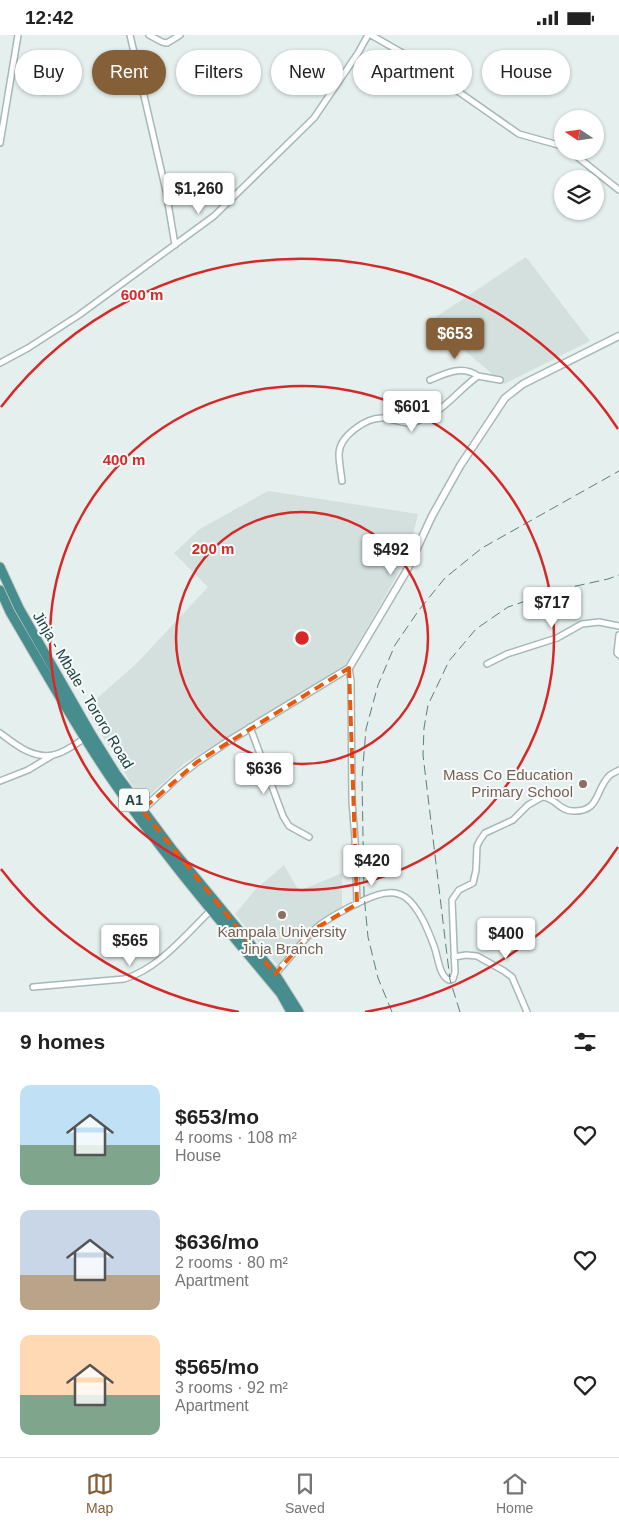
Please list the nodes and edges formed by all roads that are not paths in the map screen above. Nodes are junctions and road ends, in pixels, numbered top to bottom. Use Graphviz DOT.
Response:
graph roads {
  1 [pos="18,35"];
  2 [pos="130,35"];
  3 [pos="149,35"];
  4 [pos="180,35"];
  5 [pos="370,35"];
  6 [pos="0,143"];
  7 [pos="554,144"];
  8 [pos="581,160"];
  9 [pos="619,190"];
  10 [pos="174,245"];
  11 [pos="619,336"];
  12 [pos="0,363"];
  13 [pos="478,376"];
  14 [pos="430,380"];
  15 [pos="500,380"];
  16 [pos="342,481"];
  17 [pos="0,567"];
  18 [pos="0,590"];
  19 [pos="619,626"];
  20 [pos="619,635"];
  21 [pos="619,655"];
  22 [pos="487,664"];
  23 [pos="349,668"];
  24 [pos="250,727"];
  25 [pos="0,733"];
  26 [pos="85,738"];
  27 [pos="54,755"];
  28 [pos="619,770"];
  29 [pos="0,781"];
  30 [pos="142,810"];
  31 [pos="309,837"];
  32 [pos="357,904"];
  33 [pos="212,910"];
  34 [pos="454,957"];
  35 [pos="275,974"];
  36 [pos="33,987"];
  37 [pos="291,1012"];
  38 [pos="299,1012"];
  39 [pos="527,1012"];
  1 -- 6 [label="street"];
  2 -- 10 [label="street"];
  3 -- 4 [label="street"];
  5 -- 7 [label="street"];
  5 -- 10 [label="street"];
  8 -- 9 [label="street"];
  10 -- 12 [label="street"];
  11 -- 23 [label="street"];
  13 -- 14 [label="street"];
  13 -- 15 [label="street"];
  13 -- 16 [label="street"];
  17 -- 30 [label="highway, Jinja - Mbale - Tororo Road / A1"];
  18 -- 26 [label="highway, Jinja - Mbale - Tororo Road / A1"];
  19 -- 22 [label="street"];
  20 -- 21 [label="street"];
  23 -- 24 [label="street"];
  23 -- 32 [label="street"];
  24 -- 30 [label="street"];
  24 -- 31 [label="street"];
  25 -- 27 [label="street"];
  26 -- 27 [label="street"];
  26 -- 33 [label="highway, Jinja - Mbale - Tororo Road / A1"];
  27 -- 29 [label="street"];
  28 -- 34 [label="street"];
  30 -- 35 [label="highway, Jinja - Mbale - Tororo Road / A1"];
  32 -- 34 [label="street"];
  32 -- 35 [label="street"];
  33 -- 36 [label="street"];
  33 -- 37 [label="highway, Jinja - Mbale - Tororo Road / A1"];
  34 -- 39 [label="street"];
  35 -- 38 [label="highway, Jinja - Mbale - Tororo Road / A1"];
}
